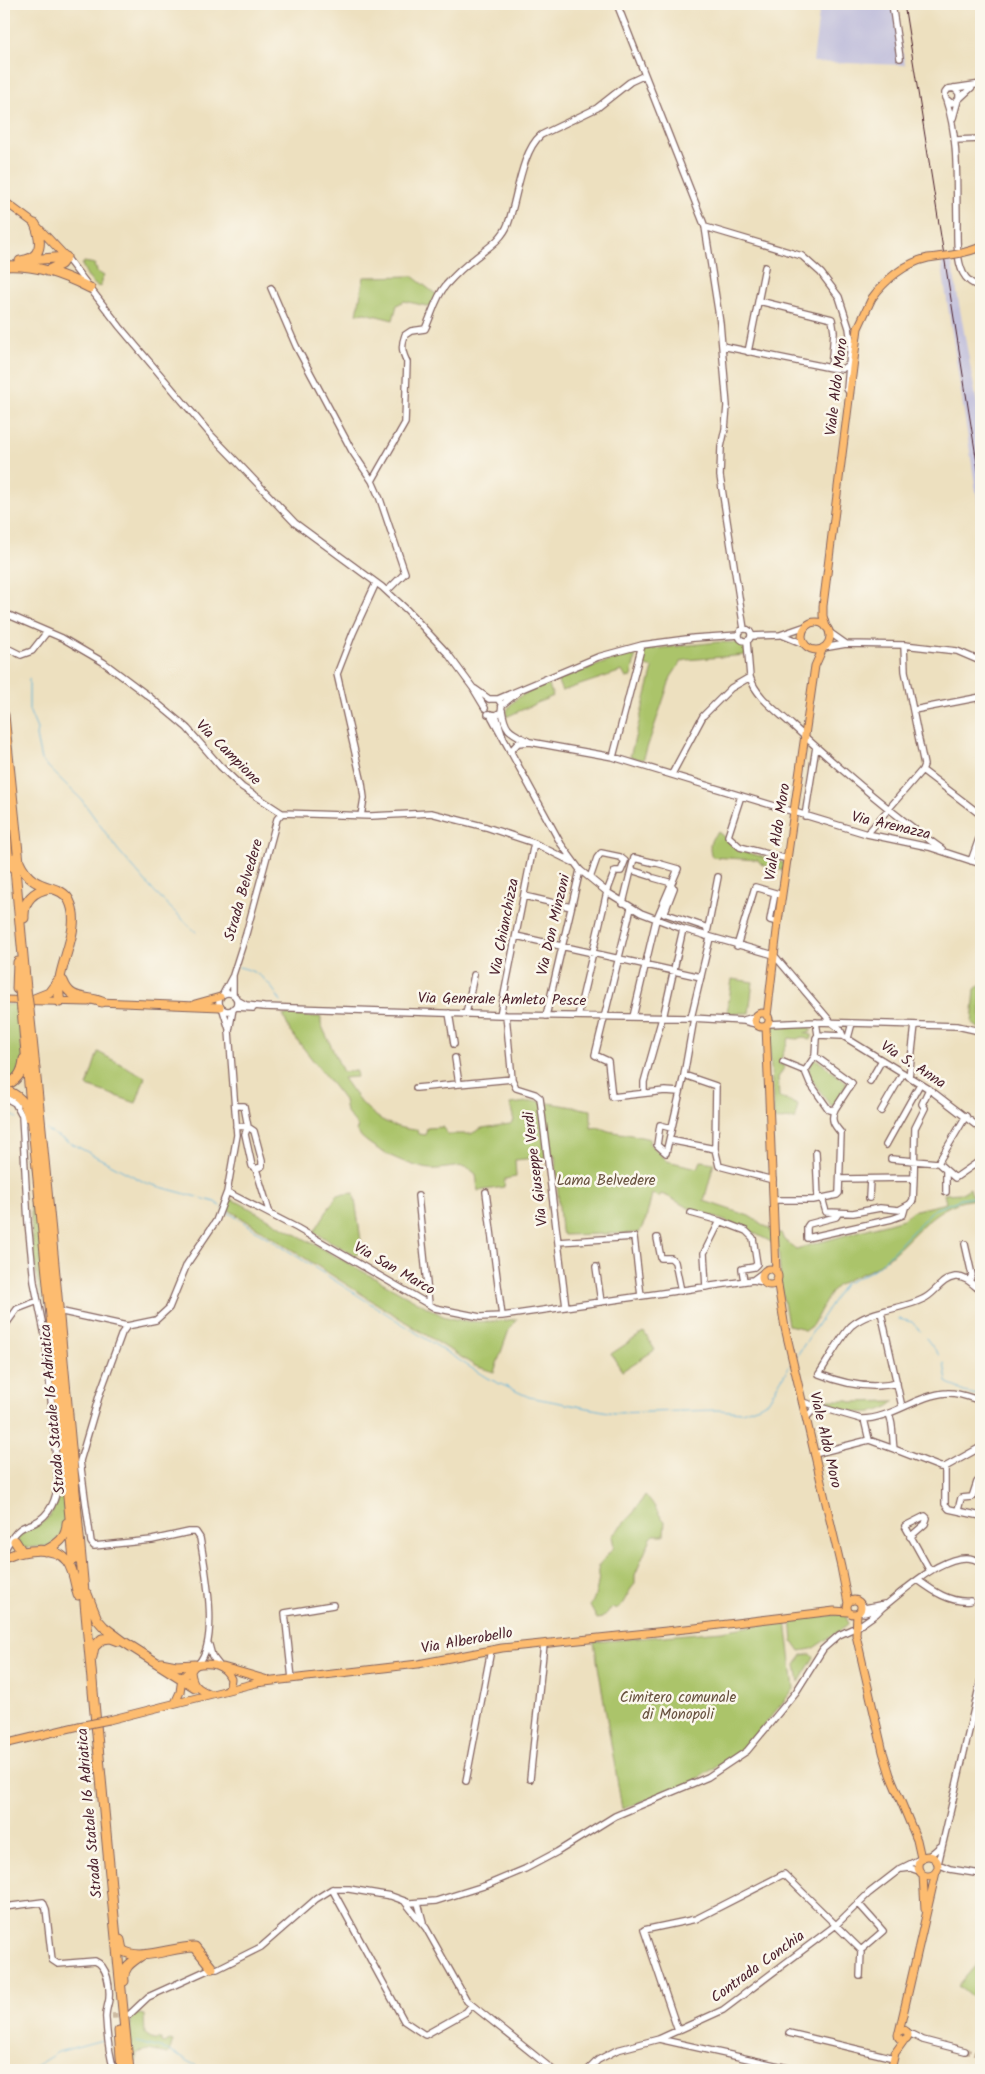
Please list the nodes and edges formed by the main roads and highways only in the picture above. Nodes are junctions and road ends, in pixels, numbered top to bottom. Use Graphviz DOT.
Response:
graph roads {
  1 [pos="4,201"];
  2 [pos="35,224"];
  3 [pos="981,247"];
  4 [pos="66,257"];
  5 [pos="30,260"];
  6 [pos="4,264"];
  7 [pos="47,270"];
  8 [pos="90,288"];
  9 [pos="823,606"];
  10 [pos="809,624"];
  11 [pos="828,629"];
  12 [pos="823,648"];
  13 [pos="812,650"];
  14 [pos="816,666"];
  15 [pos="4,715"];
  16 [pos="4,746"];
  17 [pos="4,809"];
  18 [pos="50,888"];
  19 [pos="61,981"];
  20 [pos="23,989"];
  21 [pos="222,995"];
  22 [pos="4,1002"];
  23 [pos="60,1002"];
  24 [pos="102,1002"];
  25 [pos="767,1002"];
  26 [pos="188,1005"];
  27 [pos="26,1008"];
  28 [pos="222,1008"];
  29 [pos="758,1015"];
  30 [pos="767,1021"];
  31 [pos="757,1025"];
  32 [pos="766,1040"];
  33 [pos="4,1086"];
  34 [pos="4,1090"];
  35 [pos="44,1233"];
  36 [pos="775,1249"];
  37 [pos="766,1270"];
  38 [pos="776,1271"];
  39 [pos="777,1280"];
  40 [pos="766,1283"];
  41 [pos="780,1302"];
  42 [pos="68,1505"];
  43 [pos="15,1537"];
  44 [pos="44,1551"];
  45 [pos="22,1552"];
  46 [pos="5,1556"];
  47 [pos="82,1577"];
  48 [pos="844,1584"];
  49 [pos="78,1594"];
  50 [pos="858,1602"];
  51 [pos="852,1610"];
  52 [pos="124,1642"];
  53 [pos="158,1663"];
  54 [pos="90,1664"];
  55 [pos="195,1666"];
  56 [pos="221,1666"];
  57 [pos="182,1678"];
  58 [pos="271,1681"];
  59 [pos="195,1687"];
  60 [pos="226,1690"];
  61 [pos="210,1694"];
  62 [pos="175,1703"];
  63 [pos="5,1743"];
  64 [pos="925,1857"];
  65 [pos="937,1868"];
  66 [pos="921,1873"];
  67 [pos="112,1892"];
  68 [pos="924,1925"];
  69 [pos="142,1955"];
  70 [pos="216,1971"];
  71 [pos="126,2013"];
  72 [pos="122,2070"];
  73 [pos="128,2070"];
  74 [pos="891,2070"];
  1 -- 2 [label="main road"];
  2 -- 4 [label="main road"];
  2 -- 5 [label="highway"];
  3 -- 9 [label="main road, Viale Aldo Moro, bridge"];
  4 -- 5 [label="highway"];
  4 -- 7 [label="highway"];
  5 -- 6 [label="highway"];
  6 -- 7 [label="highway"];
  7 -- 8 [label="highway"];
  9 -- 10 [label="main road, Viale Aldo Moro"];
  9 -- 11 [label="main road, Viale Aldo Moro"];
  10 -- 11 [label="main road"];
  10 -- 13 [label="main road"];
  11 -- 12 [label="main road"];
  12 -- 13 [label="main road"];
  12 -- 14 [label="main road, Viale Aldo Moro"];
  13 -- 14 [label="main road, Viale Aldo Moro"];
  14 -- 25 [label="main road, Viale Aldo Moro"];
  15 -- 18 [label="highway"];
  16 -- 20 [label="highway, Strada Statale 16 Adriatica"];
  17 -- 20 [label="highway, Strada Statale 16 Adriatica"];
  18 -- 19 [label="highway"];
  18 -- 20 [label="highway"];
  19 -- 23 [label="highway"];
  19 -- 24 [label="highway"];
  19 -- 27 [label="highway"];
  20 -- 27 [label="highway, Strada Statale 16 Adriatica, bridge"];
  21 -- 26 [label="main road"];
  22 -- 27 [label="main road"];
  23 -- 24 [label="main road"];
  23 -- 27 [label="main road"];
  24 -- 26 [label="main road"];
  25 -- 29 [label="main road, Viale Aldo Moro"];
  25 -- 30 [label="main road, Viale Aldo Moro"];
  26 -- 28 [label="main road"];
  27 -- 33 [label="highway"];
  27 -- 35 [label="highway, Strada Statale 16 Adriatica"];
  27 -- 47 [label="highway, Strada Statale 16 Adriatica"];
  29 -- 30 [label="main road"];
  29 -- 31 [label="main road"];
  30 -- 31 [label="main road"];
  30 -- 32 [label="main road, Viale Aldo Moro"];
  31 -- 32 [label="main road, Viale Aldo Moro"];
  32 -- 36 [label="main road, Viale Aldo Moro"];
  34 -- 35 [label="highway"];
  35 -- 42 [label="highway, Strada Statale 16 Adriatica"];
  36 -- 37 [label="main road"];
  36 -- 38 [label="main road, Viale Aldo Moro"];
  37 -- 38 [label="main road"];
  37 -- 40 [label="main road"];
  38 -- 39 [label="main road"];
  39 -- 40 [label="main road"];
  39 -- 41 [label="main road, Viale Aldo Moro"];
  40 -- 41 [label="main road, Viale Aldo Moro"];
  41 -- 48 [label="main road, Viale Aldo Moro"];
  42 -- 44 [label="highway"];
  42 -- 49 [label="highway, Strada Statale 16 Adriatica"];
  43 -- 45 [label="highway"];
  44 -- 45 [label="highway"];
  44 -- 49 [label="highway"];
  45 -- 46 [label="highway"];
  47 -- 52 [label="highway"];
  47 -- 54 [label="highway, Strada Statale 16 Adriatica"];
  48 -- 50 [label="main road"];
  48 -- 51 [label="main road, Viale Aldo Moro"];
  49 -- 72 [label="highway, Strada Statale 16 Adriatica"];
  50 -- 51 [label="main road"];
  50 -- 51 [label="main road"];
  51 -- 58 [label="main road, Via Alberobello"];
  51 -- 64 [label="main road"];
  52 -- 53 [label="highway"];
  52 -- 54 [label="highway"];
  53 -- 55 [label="highway"];
  53 -- 57 [label="highway"];
  54 -- 67 [label="highway, Strada Statale 16 Adriatica"];
  55 -- 56 [label="main road"];
  55 -- 57 [label="main road"];
  55 -- 59 [label="main road"];
  56 -- 58 [label="main road"];
  56 -- 60 [label="main road"];
  57 -- 59 [label="highway"];
  57 -- 62 [label="main road"];
  58 -- 60 [label="main road, Via Alberobello"];
  59 -- 61 [label="main road"];
  60 -- 61 [label="main road, Via Alberobello"];
  61 -- 62 [label="main road, Via Alberobello"];
  62 -- 63 [label="main road, Via Alberobello, bridge"];
  64 -- 65 [label="main road"];
  64 -- 66 [label="main road"];
  65 -- 66 [label="main road"];
  65 -- 68 [label="main road"];
  66 -- 68 [label="main road"];
  67 -- 69 [label="highway"];
  67 -- 71 [label="highway, Strada Statale 16 Adriatica"];
  68 -- 74 [label="main road"];
  69 -- 70 [label="highway"];
  69 -- 71 [label="highway"];
  71 -- 73 [label="highway, Strada Statale 16 Adriatica"];
}
